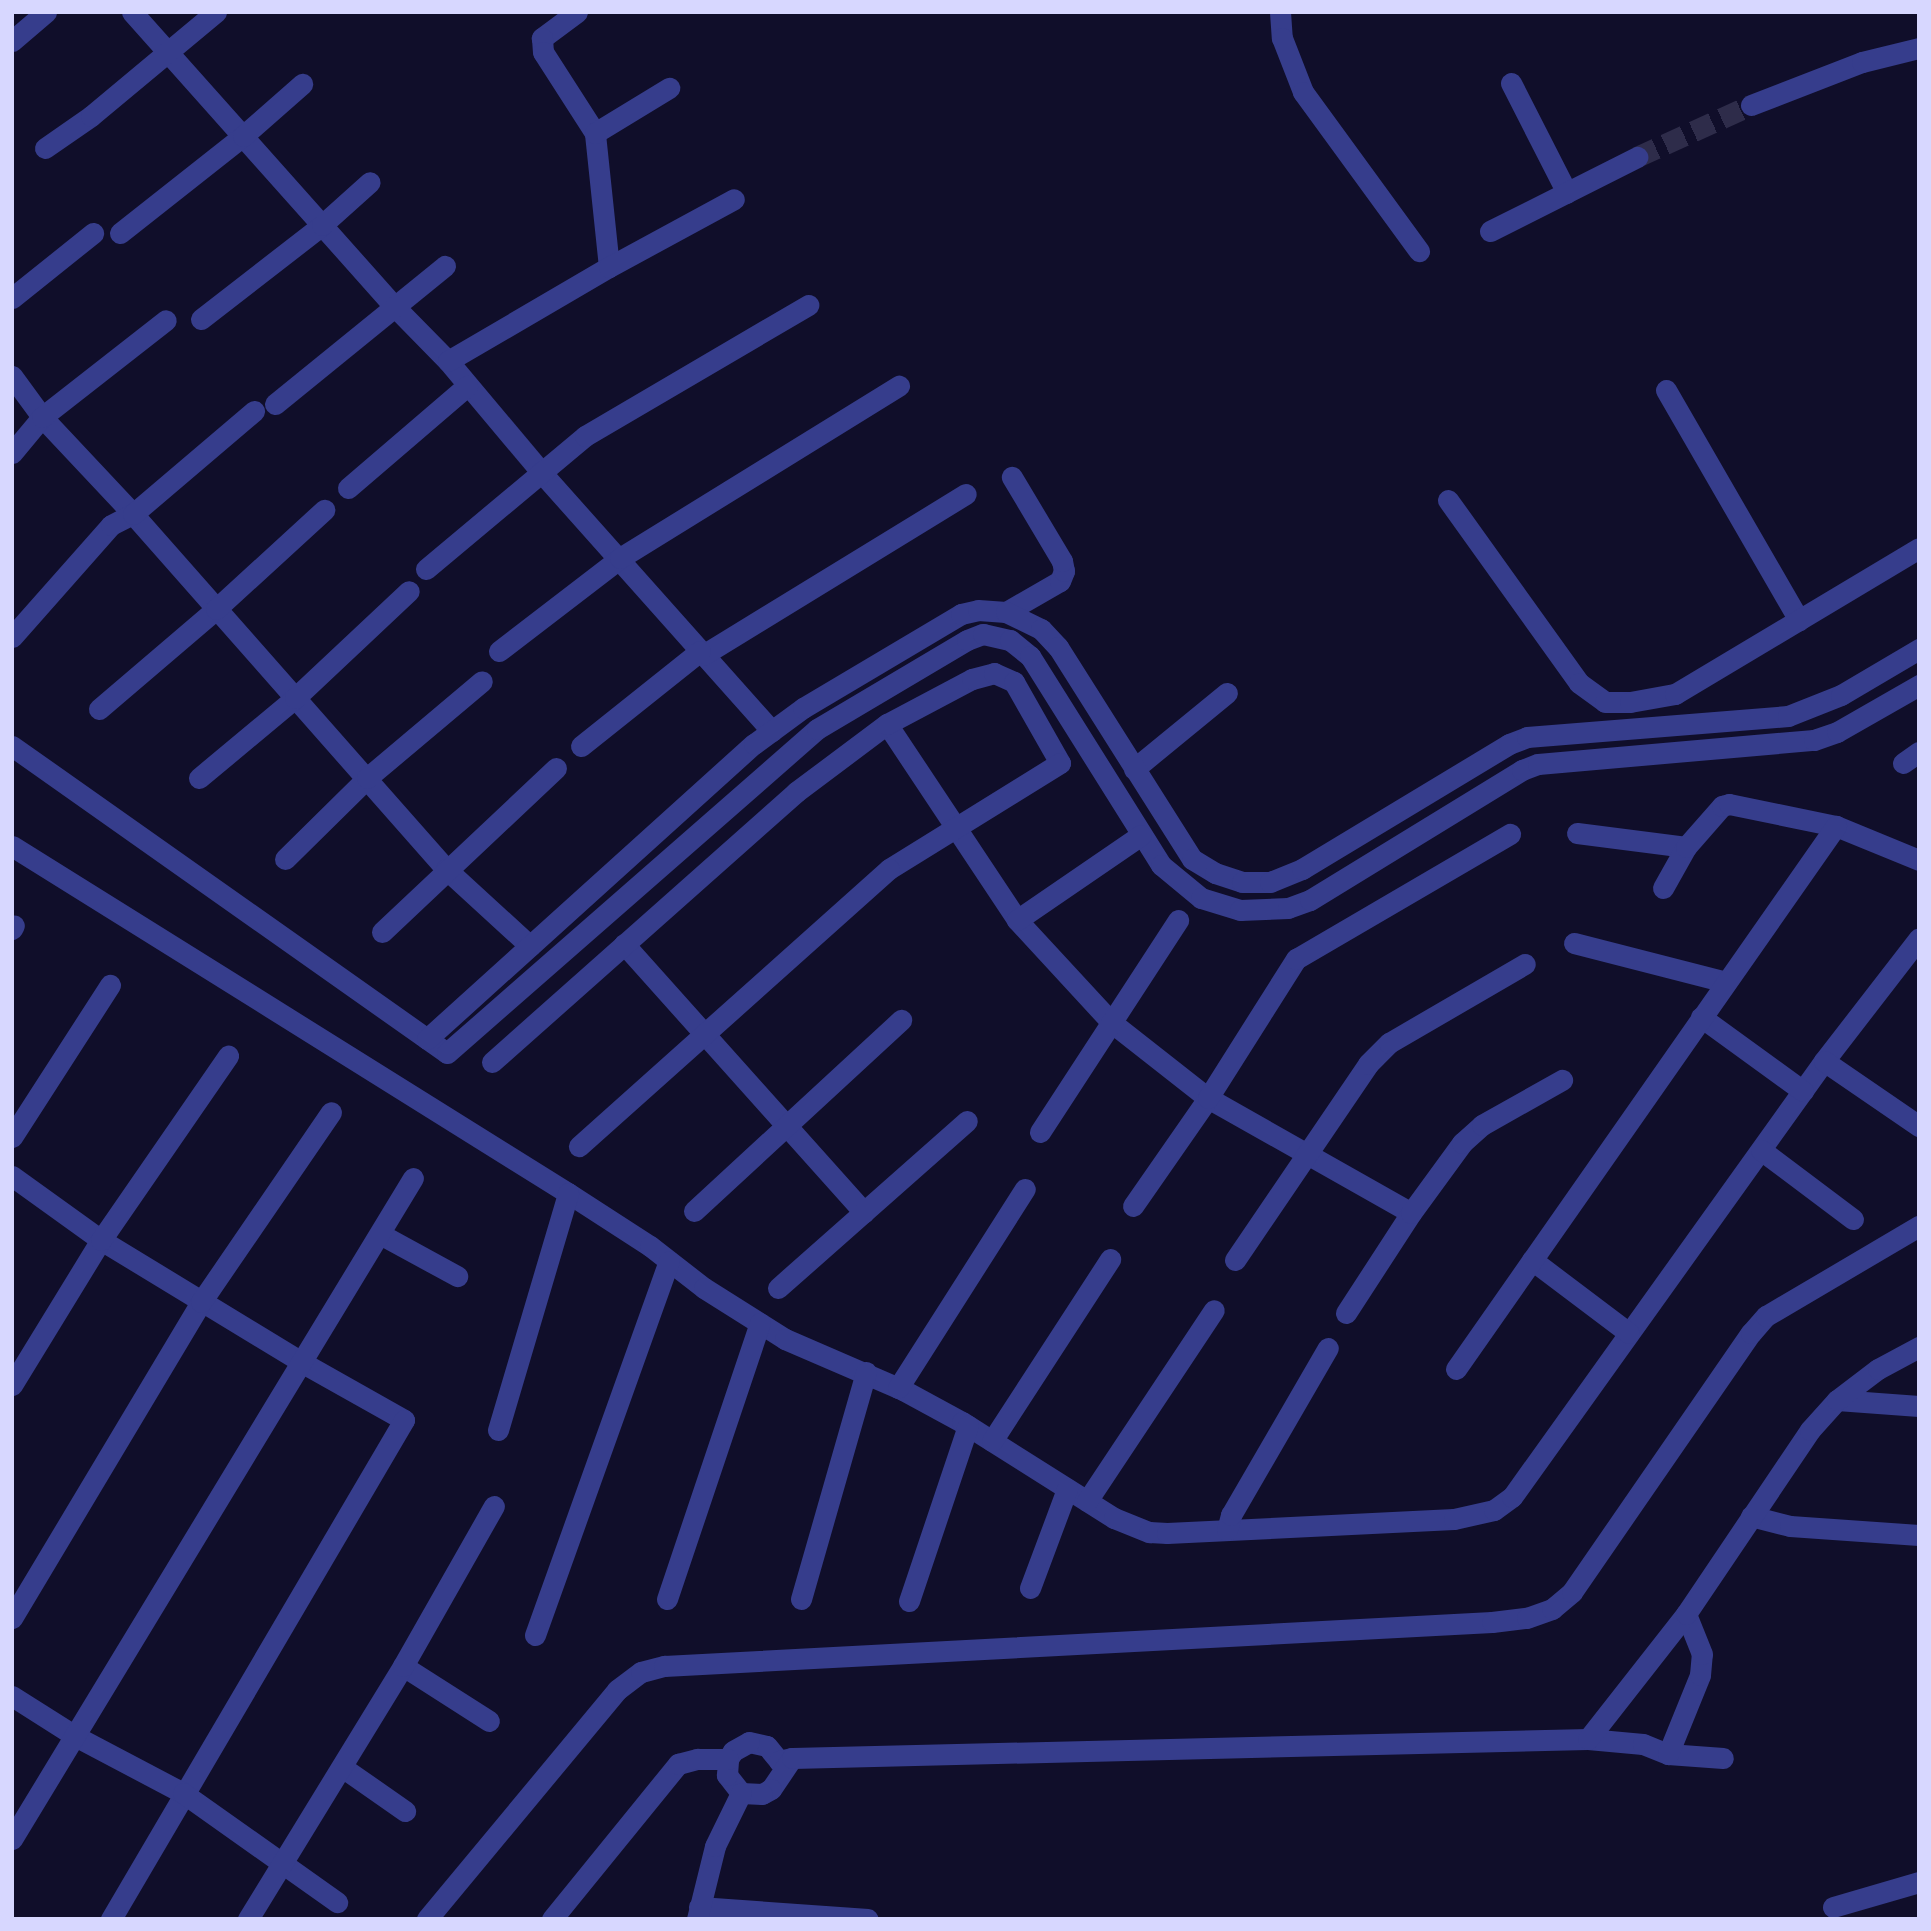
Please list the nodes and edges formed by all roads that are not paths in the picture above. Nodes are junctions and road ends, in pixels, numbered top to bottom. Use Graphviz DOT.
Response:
graph roads {
  1 [pos="46,12"];
  2 [pos="132,12"];
  3 [pos="216,12"];
  4 [pos="577,12"];
  5 [pos="1280,12"];
  6 [pos="12,41"];
  7 [pos="1919,48"];
  8 [pos="169,53"];
  9 [pos="1511,83"];
  10 [pos="302,84"];
  11 [pos="669,88"];
  12 [pos="1751,105"];
  13 [pos="595,133"];
  14 [pos="243,136"];
  15 [pos="45,148"];
  16 [pos="1637,157"];
  17 [pos="370,182"];
  18 [pos="1567,193"];
  19 [pos="734,199"];
  20 [pos="322,225"];
  21 [pos="1490,231"];
  22 [pos="93,233"];
  23 [pos="120,233"];
  24 [pos="1419,251"];
  25 [pos="445,266"];
  26 [pos="609,267"];
  27 [pos="12,298"];
  28 [pos="808,304"];
  29 [pos="396,308"];
  30 [pos="201,319"];
  31 [pos="166,320"];
  32 [pos="448,361"];
  33 [pos="12,376"];
  34 [pos="467,386"];
  35 [pos="899,386"];
  36 [pos="1666,390"];
  37 [pos="275,404"];
  38 [pos="254,411"];
  39 [pos="42,417"];
  40 [pos="12,453"];
  41 [pos="541,472"];
  42 [pos="1012,477"];
  43 [pos="348,488"];
  44 [pos="966,494"];
  45 [pos="1448,500"];
  46 [pos="324,510"];
  47 [pos="133,514"];
  48 [pos="1919,548"];
  49 [pos="621,558"];
  50 [pos="426,569"];
  51 [pos="410,591"];
  52 [pos="216,609"];
  53 [pos="1006,612"];
  54 [pos="1799,620"];
  55 [pos="12,637"];
  56 [pos="1919,649"];
  57 [pos="499,651"];
  58 [pos="702,653"];
  59 [pos="482,681"];
  60 [pos="1919,685"];
  61 [pos="1227,693"];
  62 [pos="295,698"];
  63 [pos="99,709"];
  64 [pos="887,724"];
  65 [pos="772,731"];
  66 [pos="12,746"];
  67 [pos="580,746"];
  68 [pos="556,768"];
  69 [pos="1134,769"];
  70 [pos="199,778"];
  71 [pos="367,778"];
  72 [pos="1836,826"];
  73 [pos="953,827"];
  74 [pos="1577,833"];
  75 [pos="1510,834"];
  76 [pos="1141,835"];
  77 [pos="12,846"];
  78 [pos="1686,847"];
  79 [pos="285,859"];
  80 [pos="1919,860"];
  81 [pos="446,869"];
  82 [pos="1663,888"];
  83 [pos="1017,919"];
  84 [pos="1178,920"];
  85 [pos="382,932"];
  86 [pos="1919,938"];
  87 [pos="1574,943"];
  88 [pos="624,944"];
  89 [pos="530,946"];
  90 [pos="1525,964"];
  91 [pos="1726,982"];
  92 [pos="110,985"];
  93 [pos="1701,1017"];
  94 [pos="901,1020"];
  95 [pos="1111,1022"];
  96 [pos="704,1033"];
  97 [pos="428,1039"];
  98 [pos="228,1056"];
  99 [pos="1824,1061"];
  100 [pos="492,1062"];
  101 [pos="1562,1080"];
  102 [pos="1803,1091"];
  103 [pos="1208,1098"];
  104 [pos="331,1112"];
  105 [pos="967,1121"];
  106 [pos="785,1125"];
  107 [pos="1919,1126"];
  108 [pos="1040,1132"];
  109 [pos="12,1138"];
  110 [pos="579,1146"];
  111 [pos="1761,1150"];
  112 [pos="1307,1154"];
  113 [pos="12,1176"];
  114 [pos="413,1178"];
  115 [pos="1025,1189"];
  116 [pos="568,1193"];
  117 [pos="1133,1206"];
  118 [pos="694,1211"];
  119 [pos="864,1212"];
  120 [pos="1411,1213"];
  121 [pos="1853,1219"];
  122 [pos="1919,1226"];
  123 [pos="380,1234"];
  124 [pos="101,1240"];
  125 [pos="1110,1259"];
  126 [pos="1235,1260"];
  127 [pos="1532,1260"];
  128 [pos="669,1261"];
  129 [pos="457,1276"];
  130 [pos="778,1288"];
  131 [pos="201,1302"];
  132 [pos="1214,1310"];
  133 [pos="1346,1313"];
  134 [pos="760,1323"];
  135 [pos="1629,1333"];
  136 [pos="1919,1347"];
  137 [pos="1328,1348"];
  138 [pos="303,1363"];
  139 [pos="1456,1369"];
  140 [pos="866,1372"];
  141 [pos="12,1385"];
  142 [pos="898,1388"];
  143 [pos="1837,1399"];
  144 [pos="1919,1406"];
  145 [pos="968,1426"];
  146 [pos="498,1430"];
  147 [pos="992,1441"];
  148 [pos="1068,1489"];
  149 [pos="1087,1501"];
  150 [pos="494,1506"];
  151 [pos="1751,1516"];
  152 [pos="1227,1530"];
  153 [pos="1919,1535"];
  154 [pos="1030,1588"];
  155 [pos="667,1599"];
  156 [pos="801,1599"];
  157 [pos="909,1601"];
  158 [pos="1686,1614"];
  159 [pos="12,1618"];
  160 [pos="535,1635"];
  161 [pos="403,1666"];
  162 [pos="12,1696"];
  163 [pos="489,1721"];
  164 [pos="75,1736"];
  165 [pos="1588,1739"];
  166 [pos="1668,1754"];
  167 [pos="792,1758"];
  168 [pos="1723,1758"];
  169 [pos="728,1759"];
  170 [pos="342,1767"];
  171 [pos="183,1793"];
  172 [pos="741,1793"];
  173 [pos="405,1811"];
  174 [pos="12,1839"];
  175 [pos="283,1863"];
  176 [pos="1919,1881"];
  177 [pos="337,1902"];
  178 [pos="1833,1907"];
  179 [pos="698,1913"];
  180 [pos="111,1919"];
  181 [pos="248,1919"];
  182 [pos="427,1919"];
  183 [pos="552,1919"];
  184 [pos="868,1919"];
  1 -- 6 [label="street"];
  2 -- 8 [label="street"];
  3 -- 8 [label="street"];
  4 -- 13 [label="street"];
  5 -- 24 [label="street"];
  7 -- 12 [label="street"];
  8 -- 14 [label="street"];
  8 -- 15 [label="street"];
  9 -- 18 [label="street"];
  10 -- 14 [label="street"];
  11 -- 13 [label="street"];
  13 -- 26 [label="street"];
  14 -- 20 [label="street"];
  14 -- 23 [label="street"];
  16 -- 18 [label="street"];
  17 -- 20 [label="street"];
  18 -- 21 [label="street"];
  19 -- 26 [label="street"];
  20 -- 29 [label="street"];
  20 -- 30 [label="street"];
  22 -- 27 [label="street"];
  25 -- 29 [label="street"];
  26 -- 32 [label="street"];
  28 -- 41 [label="street"];
  29 -- 32 [label="street"];
  29 -- 37 [label="street"];
  31 -- 39 [label="street"];
  32 -- 34 [label="street"];
  33 -- 39 [label="street"];
  34 -- 41 [label="street"];
  34 -- 43 [label="street"];
  35 -- 49 [label="street"];
  36 -- 54 [label="street"];
  38 -- 47 [label="street"];
  39 -- 40 [label="street"];
  39 -- 47 [label="street"];
  41 -- 49 [label="street"];
  41 -- 50 [label="street"];
  42 -- 53 [label="street"];
  44 -- 58 [label="street"];
  45 -- 54 [label="street"];
  46 -- 52 [label="street"];
  47 -- 52 [label="street"];
  47 -- 55 [label="street"];
  48 -- 54 [label="street"];
  49 -- 57 [label="street"];
  49 -- 58 [label="street"];
  51 -- 62 [label="street"];
  52 -- 62 [label="street"];
  52 -- 63 [label="street"];
  53 -- 65 [label="street"];
  53 -- 69 [label="street"];
  56 -- 69 [label="street"];
  58 -- 65 [label="street"];
  58 -- 67 [label="street"];
  59 -- 71 [label="street"];
  60 -- 76 [label="street"];
  61 -- 69 [label="street"];
  62 -- 70 [label="street"];
  62 -- 71 [label="street"];
  64 -- 73 [label="street"];
  64 -- 73 [label="street"];
  64 -- 88 [label="street"];
  65 -- 89 [label="street"];
  66 -- 97 [label="street"];
  68 -- 81 [label="street"];
  71 -- 79 [label="street"];
  71 -- 81 [label="street"];
  72 -- 78 [label="street"];
  72 -- 80 [label="street"];
  72 -- 91 [label="street"];
  73 -- 83 [label="street"];
  73 -- 96 [label="street"];
  74 -- 78 [label="street"];
  75 -- 103 [label="street"];
  76 -- 83 [label="street"];
  76 -- 97 [label="street"];
  77 -- 116 [label="street"];
  78 -- 82 [label="street"];
  81 -- 85 [label="street"];
  81 -- 89 [label="street"];
  83 -- 95 [label="street"];
  84 -- 95 [label="street"];
  86 -- 99 [label="street"];
  87 -- 91 [label="street"];
  88 -- 96 [label="street"];
  88 -- 100 [label="street"];
  89 -- 97 [label="street"];
  90 -- 112 [label="street"];
  91 -- 93 [label="street"];
  92 -- 109 [label="street"];
  93 -- 102 [label="street"];
  93 -- 127 [label="street"];
  94 -- 106 [label="street"];
  95 -- 103 [label="street"];
  95 -- 108 [label="street"];
  96 -- 106 [label="street"];
  96 -- 110 [label="street"];
  98 -- 124 [label="street"];
  99 -- 102 [label="street"];
  99 -- 107 [label="street"];
  101 -- 120 [label="street"];
  102 -- 111 [label="street"];
  103 -- 112 [label="street"];
  103 -- 117 [label="street"];
  104 -- 131 [label="street"];
  105 -- 119 [label="street"];
  106 -- 118 [label="street"];
  106 -- 119 [label="street"];
  111 -- 121 [label="street"];
  111 -- 135 [label="street"];
  112 -- 120 [label="street"];
  112 -- 126 [label="street"];
  113 -- 124 [label="street"];
  114 -- 123 [label="street"];
  115 -- 142 [label="street"];
  116 -- 128 [label="street"];
  116 -- 146 [label="street"];
  119 -- 130 [label="street"];
  120 -- 133 [label="street"];
  122 -- 182 [label="street"];
  123 -- 129 [label="street"];
  123 -- 138 [label="street"];
  124 -- 131 [label="street"];
  124 -- 141 [label="street"];
  125 -- 147 [label="street"];
  127 -- 135 [label="street"];
  127 -- 139 [label="street"];
  128 -- 134 [label="street"];
  128 -- 160 [label="street"];
  131 -- 138 [label="street"];
  131 -- 159 [label="street"];
  132 -- 149 [label="street"];
  134 -- 140 [label="street"];
  134 -- 155 [label="street"];
  135 -- 152 [label="street"];
  136 -- 143 [label="street"];
  137 -- 152 [label="street"];
  138 -- 164 [label="street"];
  138 -- 171 [label="street"];
  140 -- 142 [label="street"];
  140 -- 156 [label="street"];
  142 -- 145 [label="street"];
  143 -- 144 [label="street"];
  143 -- 151 [label="street"];
  145 -- 147 [label="street"];
  145 -- 157 [label="street"];
  147 -- 148 [label="street"];
  148 -- 149 [label="street"];
  148 -- 154 [label="street"];
  149 -- 152 [label="street"];
  150 -- 161 [label="street"];
  151 -- 153 [label="street"];
  151 -- 158 [label="street"];
  158 -- 165 [label="street"];
  158 -- 166 [label="street"];
  161 -- 163 [label="street"];
  161 -- 170 [label="street"];
  162 -- 164 [label="street"];
  164 -- 171 [label="street"];
  164 -- 174 [label="street"];
  165 -- 166 [label="street"];
  165 -- 167 [label="street"];
  166 -- 168 [label="street"];
  167 -- 169 [label="street"];
  167 -- 172 [label="street"];
  169 -- 172 [label="street"];
  169 -- 183 [label="street"];
  170 -- 173 [label="street"];
  170 -- 175 [label="street"];
  171 -- 175 [label="street"];
  171 -- 180 [label="street"];
  172 -- 179 [label="street"];
  175 -- 177 [label="street"];
  175 -- 181 [label="street"];
  176 -- 178 [label="street"];
  179 -- 184 [label="street"];
}
